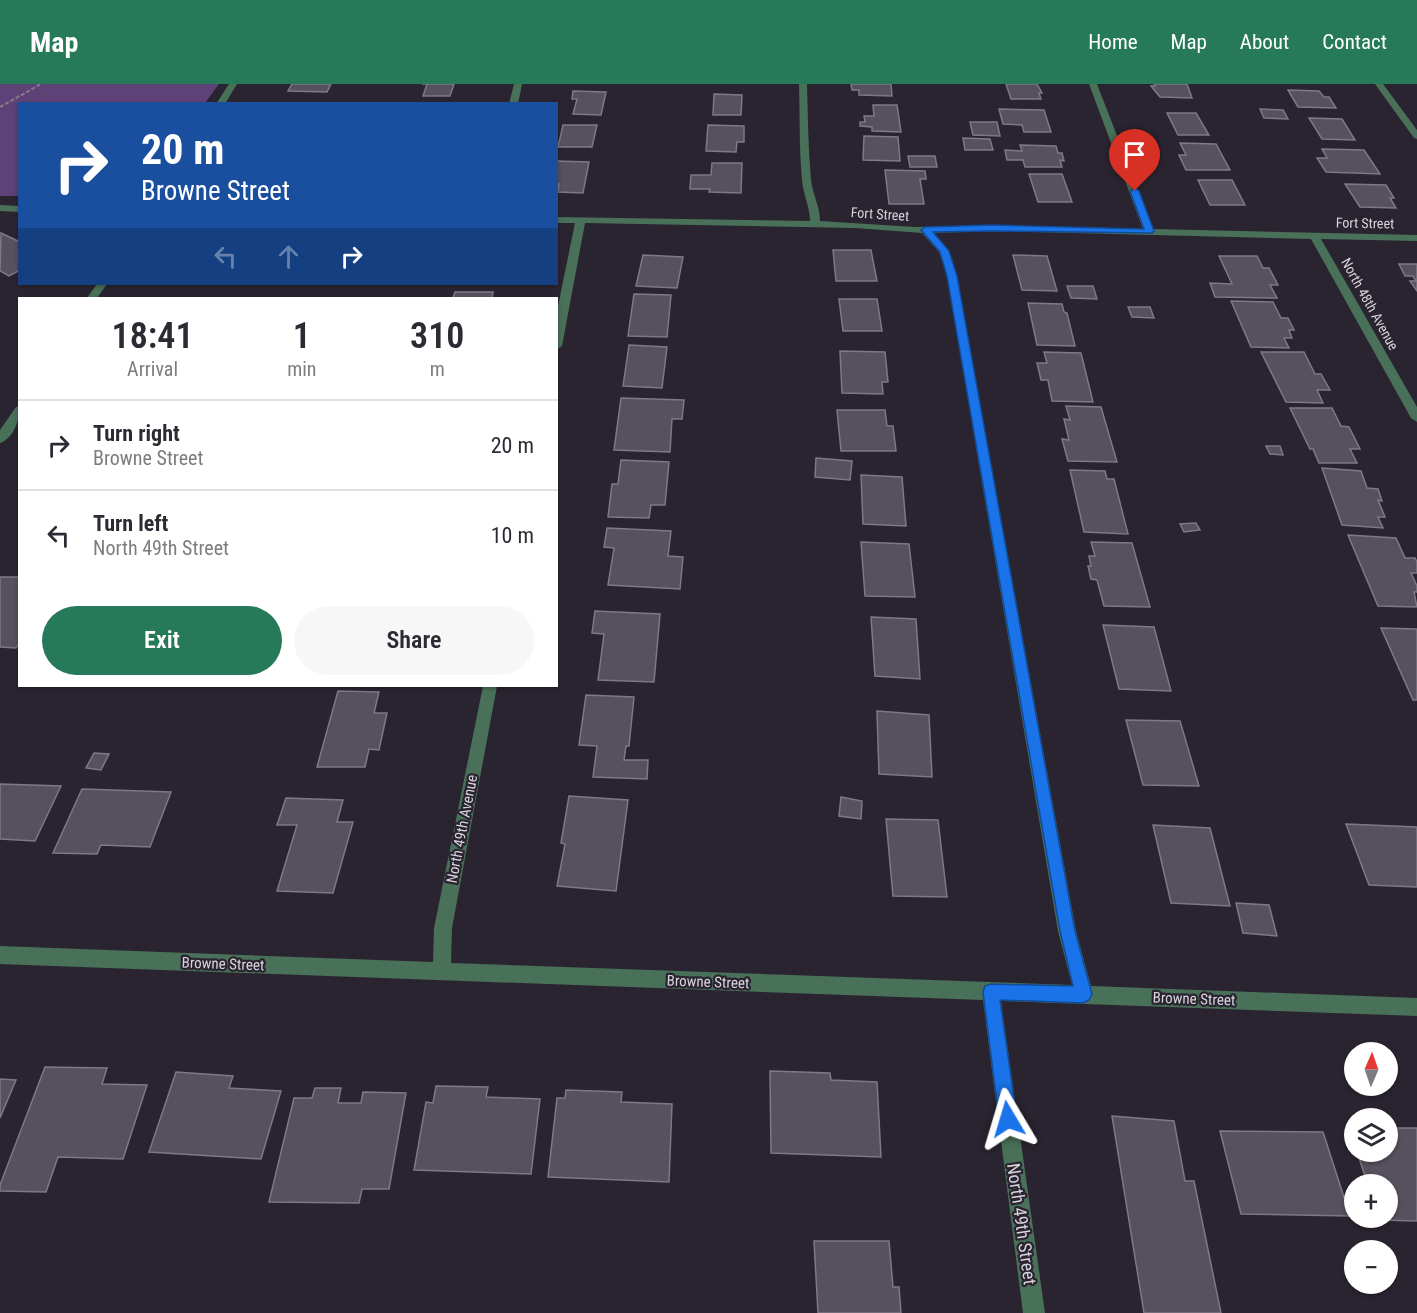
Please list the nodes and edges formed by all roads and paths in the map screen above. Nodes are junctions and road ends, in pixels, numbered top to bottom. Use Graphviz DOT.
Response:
graph roads {
  1 [pos="41,84"];
  2 [pos="232,84"];
  3 [pos="519,84"];
  4 [pos="803,84"];
  5 [pos="1093,84"];
  6 [pos="1379,84"];
  7 [pos="221,102"];
  8 [pos="514,102"];
  9 [pos="0,107"];
  10 [pos="1417,136"];
  11 [pos="0,208"];
  12 [pos="18,209"];
  13 [pos="558,220"];
  14 [pos="581,220"];
  15 [pos="815,224"];
  16 [pos="925,230"];
  17 [pos="1149,231"];
  18 [pos="1314,235"];
  19 [pos="1417,238"];
  20 [pos="558,336"];
  21 [pos="18,413"];
  22 [pos="1417,418"];
  23 [pos="0,439"];
  24 [pos="490,687"];
  25 [pos="0,955"];
  26 [pos="442,972"];
  27 [pos="991,992"];
  28 [pos="1083,994"];
  29 [pos="1417,1006"];
  30 [pos="1034,1313"];
  1 -- 9 [label="path"];
  2 -- 7 [label="street"];
  3 -- 8 [label="street"];
  4 -- 15 [label="street"];
  5 -- 17 [label="street"];
  6 -- 10 [label="street"];
  11 -- 12 [label="street"];
  13 -- 14 [label="street, Fort Street"];
  14 -- 15 [label="street, Fort Street"];
  14 -- 20 [label="street"];
  15 -- 16 [label="street, Fort Street"];
  16 -- 17 [label="street, Fort Street"];
  16 -- 28 [label="street"];
  17 -- 18 [label="street, Fort Street"];
  18 -- 19 [label="street, Fort Street"];
  18 -- 22 [label="street, North 48th Avenue"];
  21 -- 23 [label="street"];
  24 -- 26 [label="street, North 49th Avenue"];
  25 -- 26 [label="street, Browne Street"];
  26 -- 27 [label="street, Browne Street"];
  27 -- 28 [label="street, Browne Street"];
  27 -- 30 [label="street, North 49th Street"];
  28 -- 29 [label="street, Browne Street"];
}
